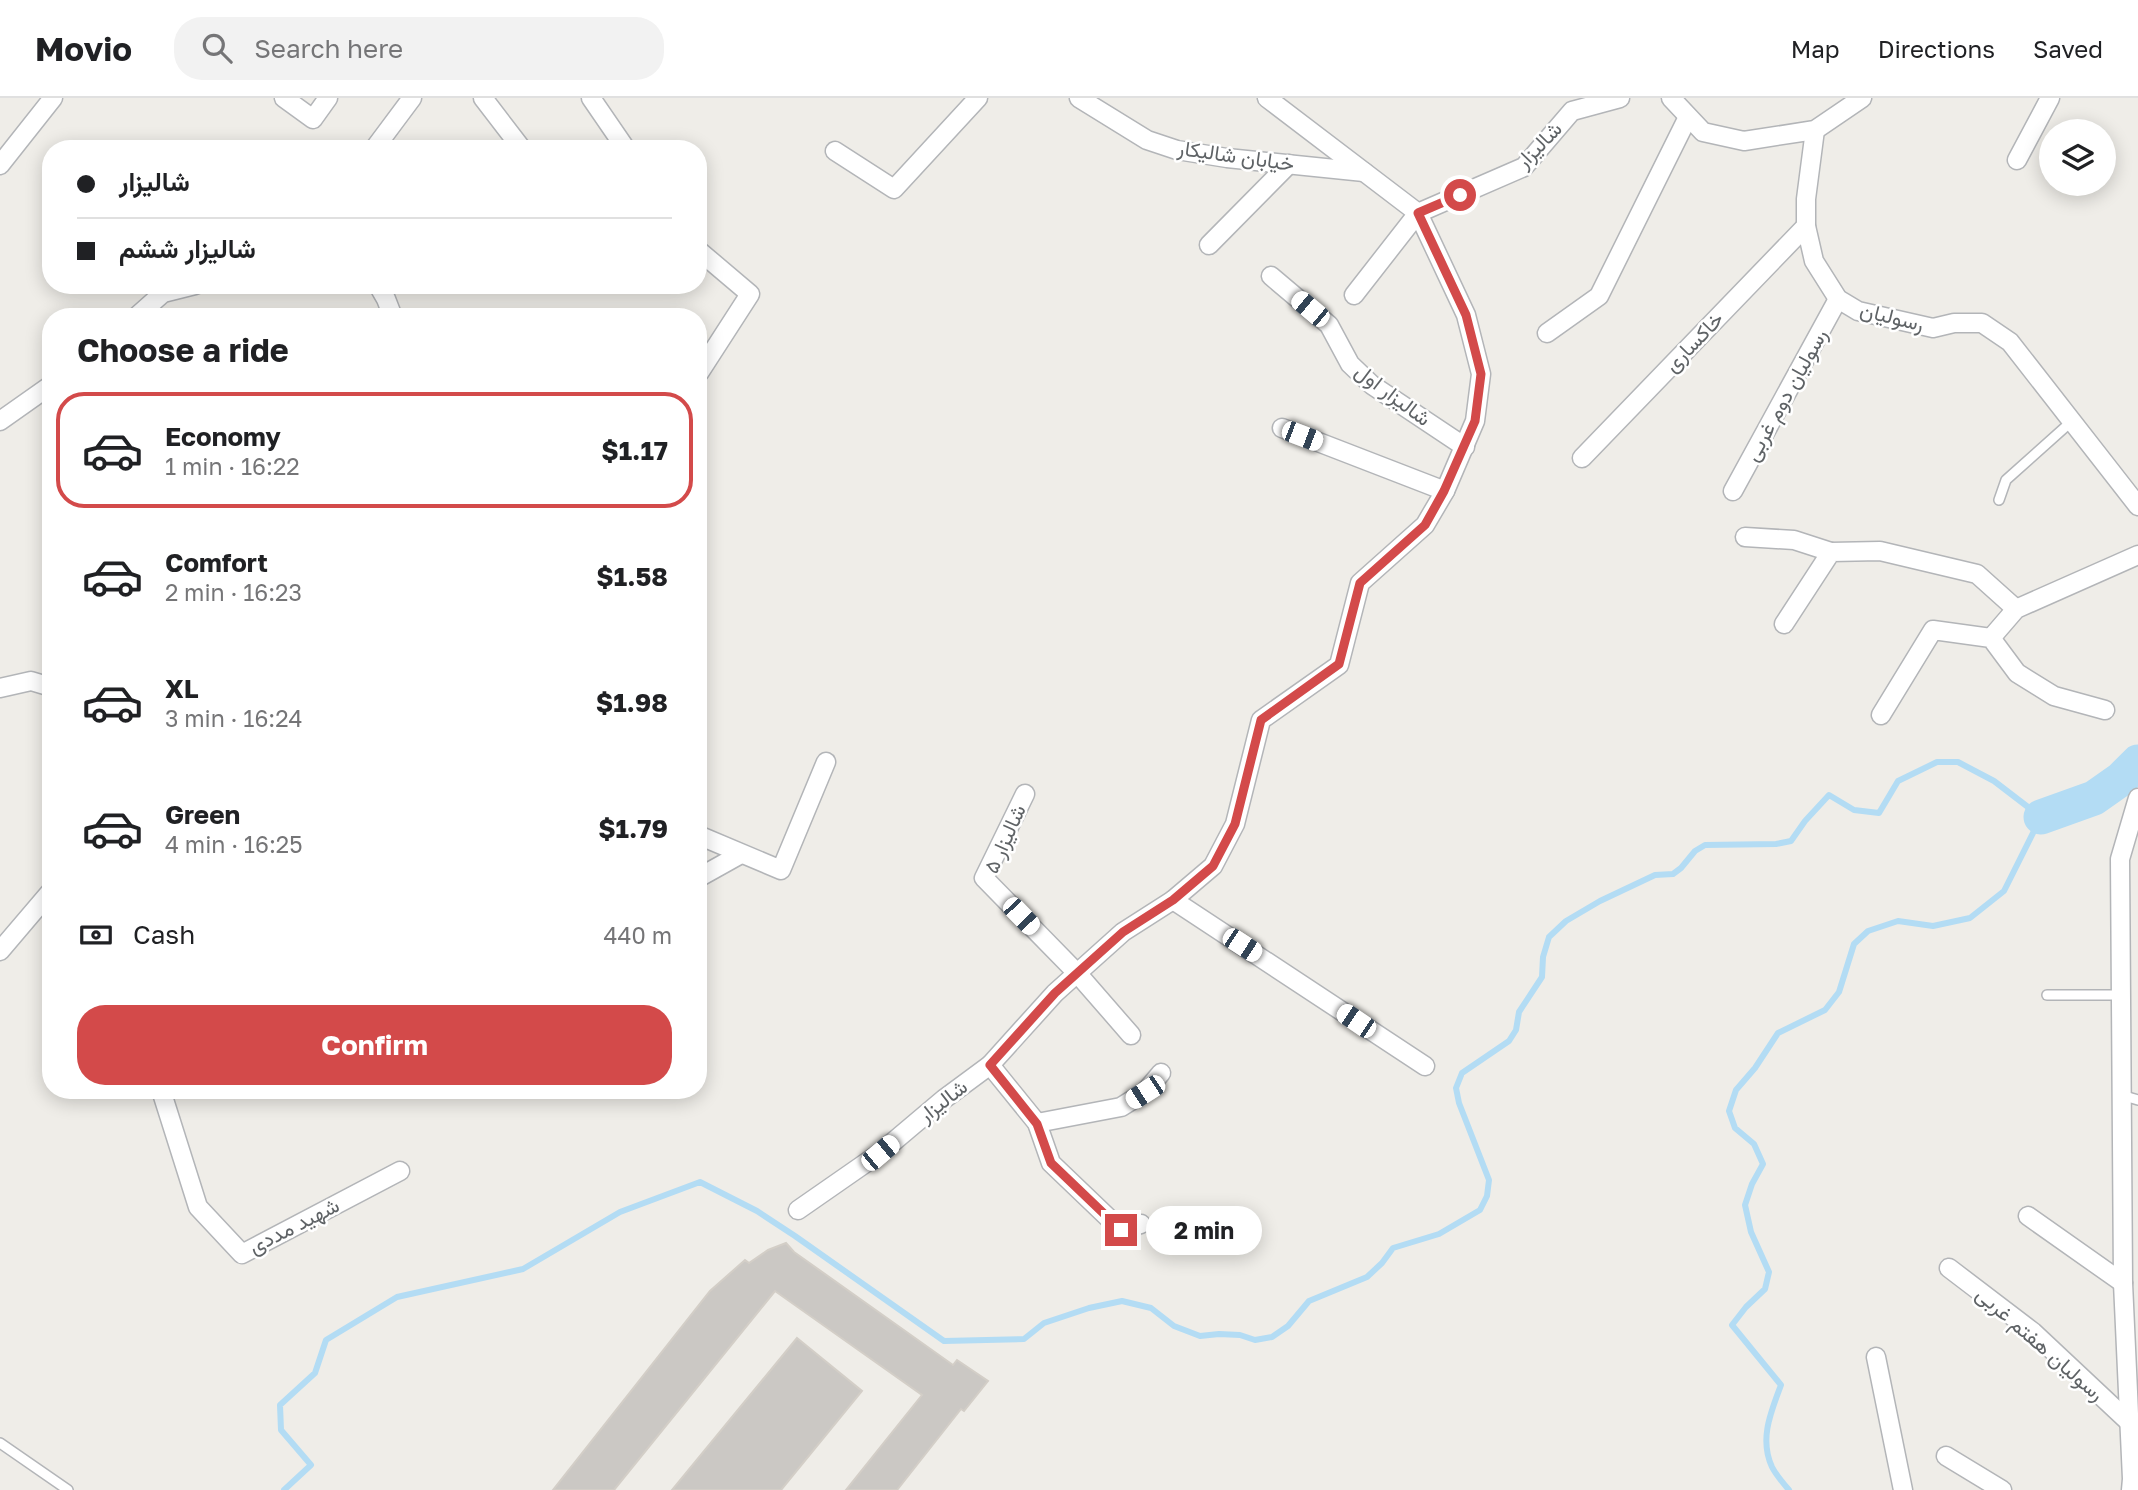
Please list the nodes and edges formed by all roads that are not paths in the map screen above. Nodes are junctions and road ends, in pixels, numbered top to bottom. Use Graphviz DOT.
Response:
graph roads {
  1 [pos="53,98"];
  2 [pos="284,98"];
  3 [pos="328,98"];
  4 [pos="412,98"];
  5 [pos="483,98"];
  6 [pos="591,98"];
  7 [pos="978,98"];
  8 [pos="1079,98"];
  9 [pos="1267,98"];
  10 [pos="1620,98"];
  11 [pos="1671,98"];
  12 [pos="1862,98"];
  13 [pos="2050,98"];
  14 [pos="1688,117"];
  15 [pos="1815,130"];
  16 [pos="381,140"];
  17 [pos="515,140"];
  18 [pos="620,140"];
  19 [pos="835,150"];
  20 [pos="2017,160"];
  21 [pos="1289,164"];
  22 [pos="0,165"];
  23 [pos="1364,172"];
  24 [pos="1418,213"];
  25 [pos="1806,226"];
  26 [pos="1209,245"];
  27 [pos="707,258"];
  28 [pos="1271,276"];
  29 [pos="162,294"];
  30 [pos="1354,295"];
  31 [pos="1838,299"];
  32 [pos="146,308"];
  33 [pos="1547,333"];
  34 [pos="707,361"];
  35 [pos="42,391"];
  36 [pos="0,421"];
  37 [pos="2072,421"];
  38 [pos="1282,428"];
  39 [pos="1465,447"];
  40 [pos="1582,458"];
  41 [pos="1444,491"];
  42 [pos="1734,491"];
  43 [pos="1999,500"];
  44 [pos="2138,506"];
  45 [pos="1745,537"];
  46 [pos="1831,552"];
  47 [pos="2138,555"];
  48 [pos="2016,608"];
  49 [pos="1784,624"];
  50 [pos="1991,638"];
  51 [pos="42,684"];
  52 [pos="0,688"];
  53 [pos="2105,710"];
  54 [pos="1881,715"];
  55 [pos="826,762"];
  56 [pos="1025,794"];
  57 [pos="2138,798"];
  58 [pos="707,839"];
  59 [pos="741,854"];
  60 [pos="707,873"];
  61 [pos="1173,900"];
  62 [pos="42,902"];
  63 [pos="0,951"];
  64 [pos="1077,973"];
  65 [pos="2047,995"];
  66 [pos="2121,995"];
  67 [pos="1131,1035"];
  68 [pos="990,1065"];
  69 [pos="1424,1066"];
  70 [pos="1161,1073"];
  71 [pos="2130,1097"];
  72 [pos="164,1099"];
  73 [pos="1037,1124"];
  74 [pos="400,1171"];
  75 [pos="798,1210"];
  76 [pos="2028,1216"];
  77 [pos="1141,1224"];
  78 [pos="1950,1268"];
  79 [pos="2123,1283"];
  80 [pos="2132,1343"];
  81 [pos="1876,1357"];
  82 [pos="2129,1422"];
  83 [pos="0,1443"];
  84 [pos="1946,1456"];
  85 [pos="2134,1483"];
  86 [pos="68,1490"];
  87 [pos="1903,1490"];
  88 [pos="2002,1490"];
  1 -- 22 [label="street"];
  2 -- 3 [label="street"];
  4 -- 16 [label="street"];
  5 -- 17 [label="street"];
  6 -- 18 [label="street"];
  7 -- 19 [label="street"];
  8 -- 21 [label="street, خیابان شالیکار"];
  9 -- 23 [label="street"];
  10 -- 24 [label="street, شالیزار"];
  11 -- 14 [label="street"];
  12 -- 15 [label="street"];
  13 -- 20 [label="street"];
  14 -- 15 [label="street"];
  14 -- 33 [label="street"];
  15 -- 25 [label="street, رسولیان"];
  21 -- 23 [label="street, خیابان شالیکار"];
  21 -- 26 [label="street"];
  23 -- 24 [label="street"];
  24 -- 30 [label="street"];
  24 -- 39 [label="street, شالیزار"];
  25 -- 31 [label="street, رسولیان"];
  25 -- 40 [label="street, خاکساری"];
  27 -- 34 [label="street"];
  28 -- 39 [label="street, شالیزار اول"];
  29 -- 32 [label="street"];
  31 -- 37 [label="street, رسولیان"];
  31 -- 42 [label="street, رسولیان دوم غربی"];
  35 -- 36 [label="street"];
  37 -- 43 [label="lane"];
  37 -- 44 [label="street, رسولیان"];
  38 -- 41 [label="street"];
  39 -- 41 [label="street, شالیزار"];
  41 -- 61 [label="street, شالیزار"];
  45 -- 46 [label="street"];
  46 -- 48 [label="street"];
  46 -- 49 [label="street"];
  47 -- 48 [label="street"];
  48 -- 50 [label="street"];
  50 -- 53 [label="street"];
  50 -- 54 [label="street"];
  51 -- 52 [label="street"];
  55 -- 59 [label="street"];
  56 -- 64 [label="street, شالیزار ۵"];
  57 -- 66 [label="street"];
  58 -- 59 [label="street"];
  59 -- 60 [label="street"];
  61 -- 64 [label="street, شالیزار"];
  61 -- 69 [label="street"];
  62 -- 63 [label="street"];
  64 -- 67 [label="street"];
  64 -- 68 [label="street, شالیزار"];
  65 -- 66 [label="lane"];
  66 -- 71 [label="street"];
  68 -- 73 [label="street"];
  68 -- 75 [label="street, شالیزار"];
  70 -- 73 [label="street"];
  71 -- 79 [label="street"];
  72 -- 74 [label="street, شهید مددی"];
  73 -- 77 [label="street"];
  76 -- 79 [label="street"];
  78 -- 82 [label="street, رسولیان هفتم غربی"];
  79 -- 80 [label="street"];
  80 -- 82 [label="street"];
  81 -- 87 [label="street"];
  82 -- 85 [label="street"];
  83 -- 86 [label="lane"];
  84 -- 88 [label="street"];
}
